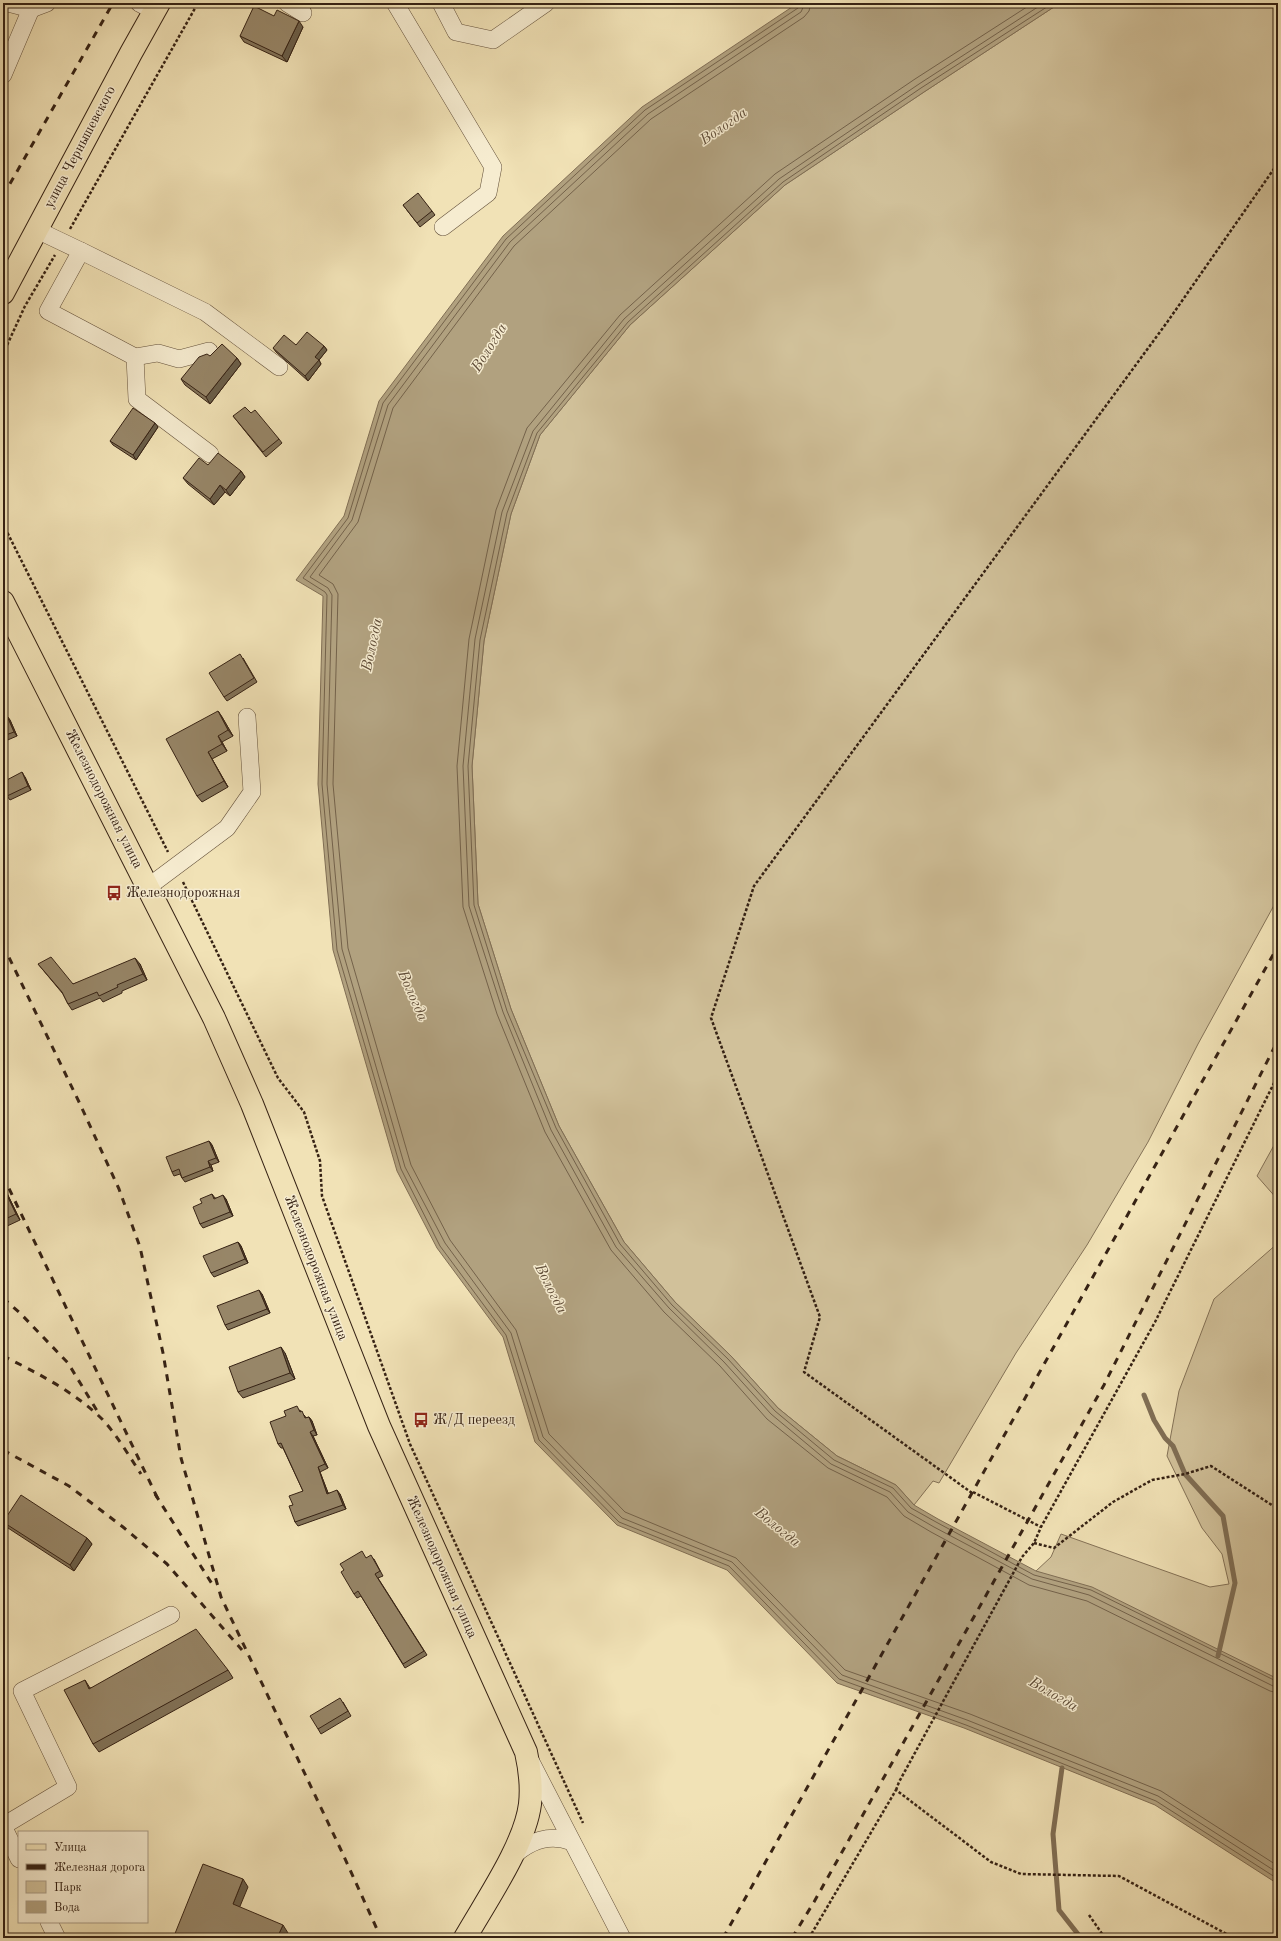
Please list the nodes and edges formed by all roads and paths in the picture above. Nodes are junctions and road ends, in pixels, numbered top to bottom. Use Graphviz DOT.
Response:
graph roads {
  1 [pos="8,3"];
  2 [pos="47,3"];
  3 [pos="198,3"];
  4 [pos="287,3"];
  5 [pos="395,3"];
  6 [pos="440,3"];
  7 [pos="546,3"];
  8 [pos="151,6"];
  9 [pos="31,9"];
  10 [pos="303,13"];
  11 [pos="3,75"];
  12 [pos="1278,162"];
  13 [pos="443,227"];
  14 [pos="36,230"];
  15 [pos="63,242"];
  16 [pos="81,251"];
  17 [pos="3,293"];
  18 [pos="209,351"];
  19 [pos="3,354"];
  20 [pos="135,357"];
  21 [pos="279,367"];
  22 [pos="210,454"];
  23 [pos="3,524"];
  24 [pos="3,602"];
  25 [pos="247,717"];
  26 [pos="175,867"];
  27 [pos="148,887"];
  28 [pos="1278,1075"];
  29 [pos="1278,1509"];
  30 [pos="1041,1527"];
  31 [pos="1034,1543"];
  32 [pos="172,1615"];
  33 [pos="526,1752"];
  34 [pos="896,1790"];
  35 [pos="3,1826"];
  36 [pos="586,1829"];
  37 [pos="572,1842"];
  38 [pos="18,1857"];
  39 [pos="511,1858"];
  40 [pos="1089,1915"];
  41 [pos="50,1923"];
  42 [pos="57,1938"];
  43 [pos="465,1938"];
  44 [pos="622,1938"];
  45 [pos="809,1938"];
  46 [pos="1106,1938"];
  47 [pos="1234,1938"];
  1 -- 9 [label="street"];
  2 -- 9 [label="street"];
  3 -- 15 [label="path"];
  4 -- 10 [label="street"];
  5 -- 13 [label="street"];
  6 -- 7 [label="street"];
  8 -- 14 [label="main road, улица Чернышевского"];
  9 -- 11 [label="street"];
  12 -- 30 [label="path"];
  14 -- 15 [label="street"];
  14 -- 17 [label="main road, улица Чернышевского"];
  15 -- 16 [label="street"];
  15 -- 19 [label="path"];
  16 -- 20 [label="street"];
  16 -- 21 [label="street"];
  18 -- 20 [label="street"];
  20 -- 22 [label="street"];
  23 -- 26 [label="path"];
  24 -- 27 [label="main road, Железнодорожная улица"];
  25 -- 26 [label="street"];
  26 -- 27 [label="street"];
  26 -- 36 [label="path"];
  27 -- 33 [label="main road, Железнодорожная улица"];
  28 -- 30 [label="path"];
  29 -- 31 [label="path"];
  30 -- 31 [label="path"];
  31 -- 34 [label="path"];
  32 -- 35 [label="street"];
  33 -- 37 [label="street, Железнодорожная улица"];
  33 -- 39 [label="main road"];
  34 -- 45 [label="path"];
  34 -- 47 [label="path"];
  35 -- 38 [label="street"];
  37 -- 39 [label="street"];
  37 -- 44 [label="street, Железнодорожная улица"];
  39 -- 43 [label="main road"];
  40 -- 46 [label="path"];
  41 -- 42 [label="street"];
}
